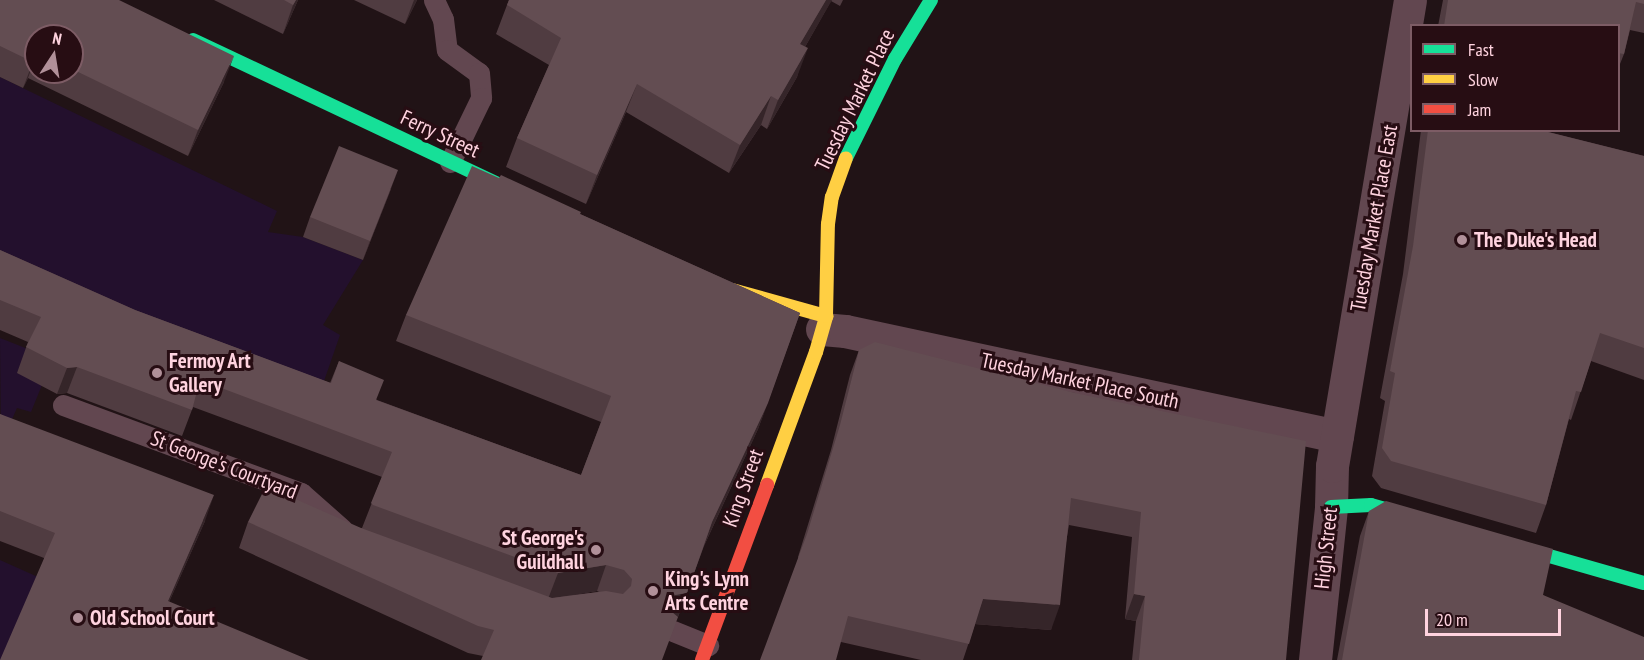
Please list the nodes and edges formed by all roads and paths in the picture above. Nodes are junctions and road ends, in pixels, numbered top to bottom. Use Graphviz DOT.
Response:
graph roads {
  1 [pos="434,0"];
  2 [pos="931,0"];
  3 [pos="1410,0"];
  4 [pos="183,36"];
  5 [pos="1402,111"];
  6 [pos="450,162"];
  7 [pos="524,197"];
  8 [pos="723,287"];
  9 [pos="824,323"];
  10 [pos="63,405"];
  11 [pos="1337,436"];
  12 [pos="1331,507"];
  13 [pos="1439,525"];
  14 [pos="1496,541"];
  15 [pos="357,542"];
  16 [pos="1644,583"];
  17 [pos="673,632"];
  18 [pos="705,652"];
  19 [pos="1315,660"];
  1 -- 6 [label="lane"];
  2 -- 9 [label="street, Tuesday Market Place"];
  3 -- 5 [label="street, Tuesday Market Place East"];
  4 -- 6 [label="street, Ferry Street"];
  5 -- 11 [label="street, Tuesday Market Place East"];
  6 -- 7 [label="street, Ferry Street"];
  8 -- 9 [label="street"];
  9 -- 11 [label="street, Tuesday Market Place South"];
  9 -- 18 [label="street, King Street"];
  10 -- 15 [label="lane, St George's Courtyard"];
  11 -- 12 [label="street, High Street"];
  12 -- 13 [label="street"];
  12 -- 19 [label="street, High Street"];
  14 -- 16 [label="street"];
  17 -- 18 [label="lane"];
}
